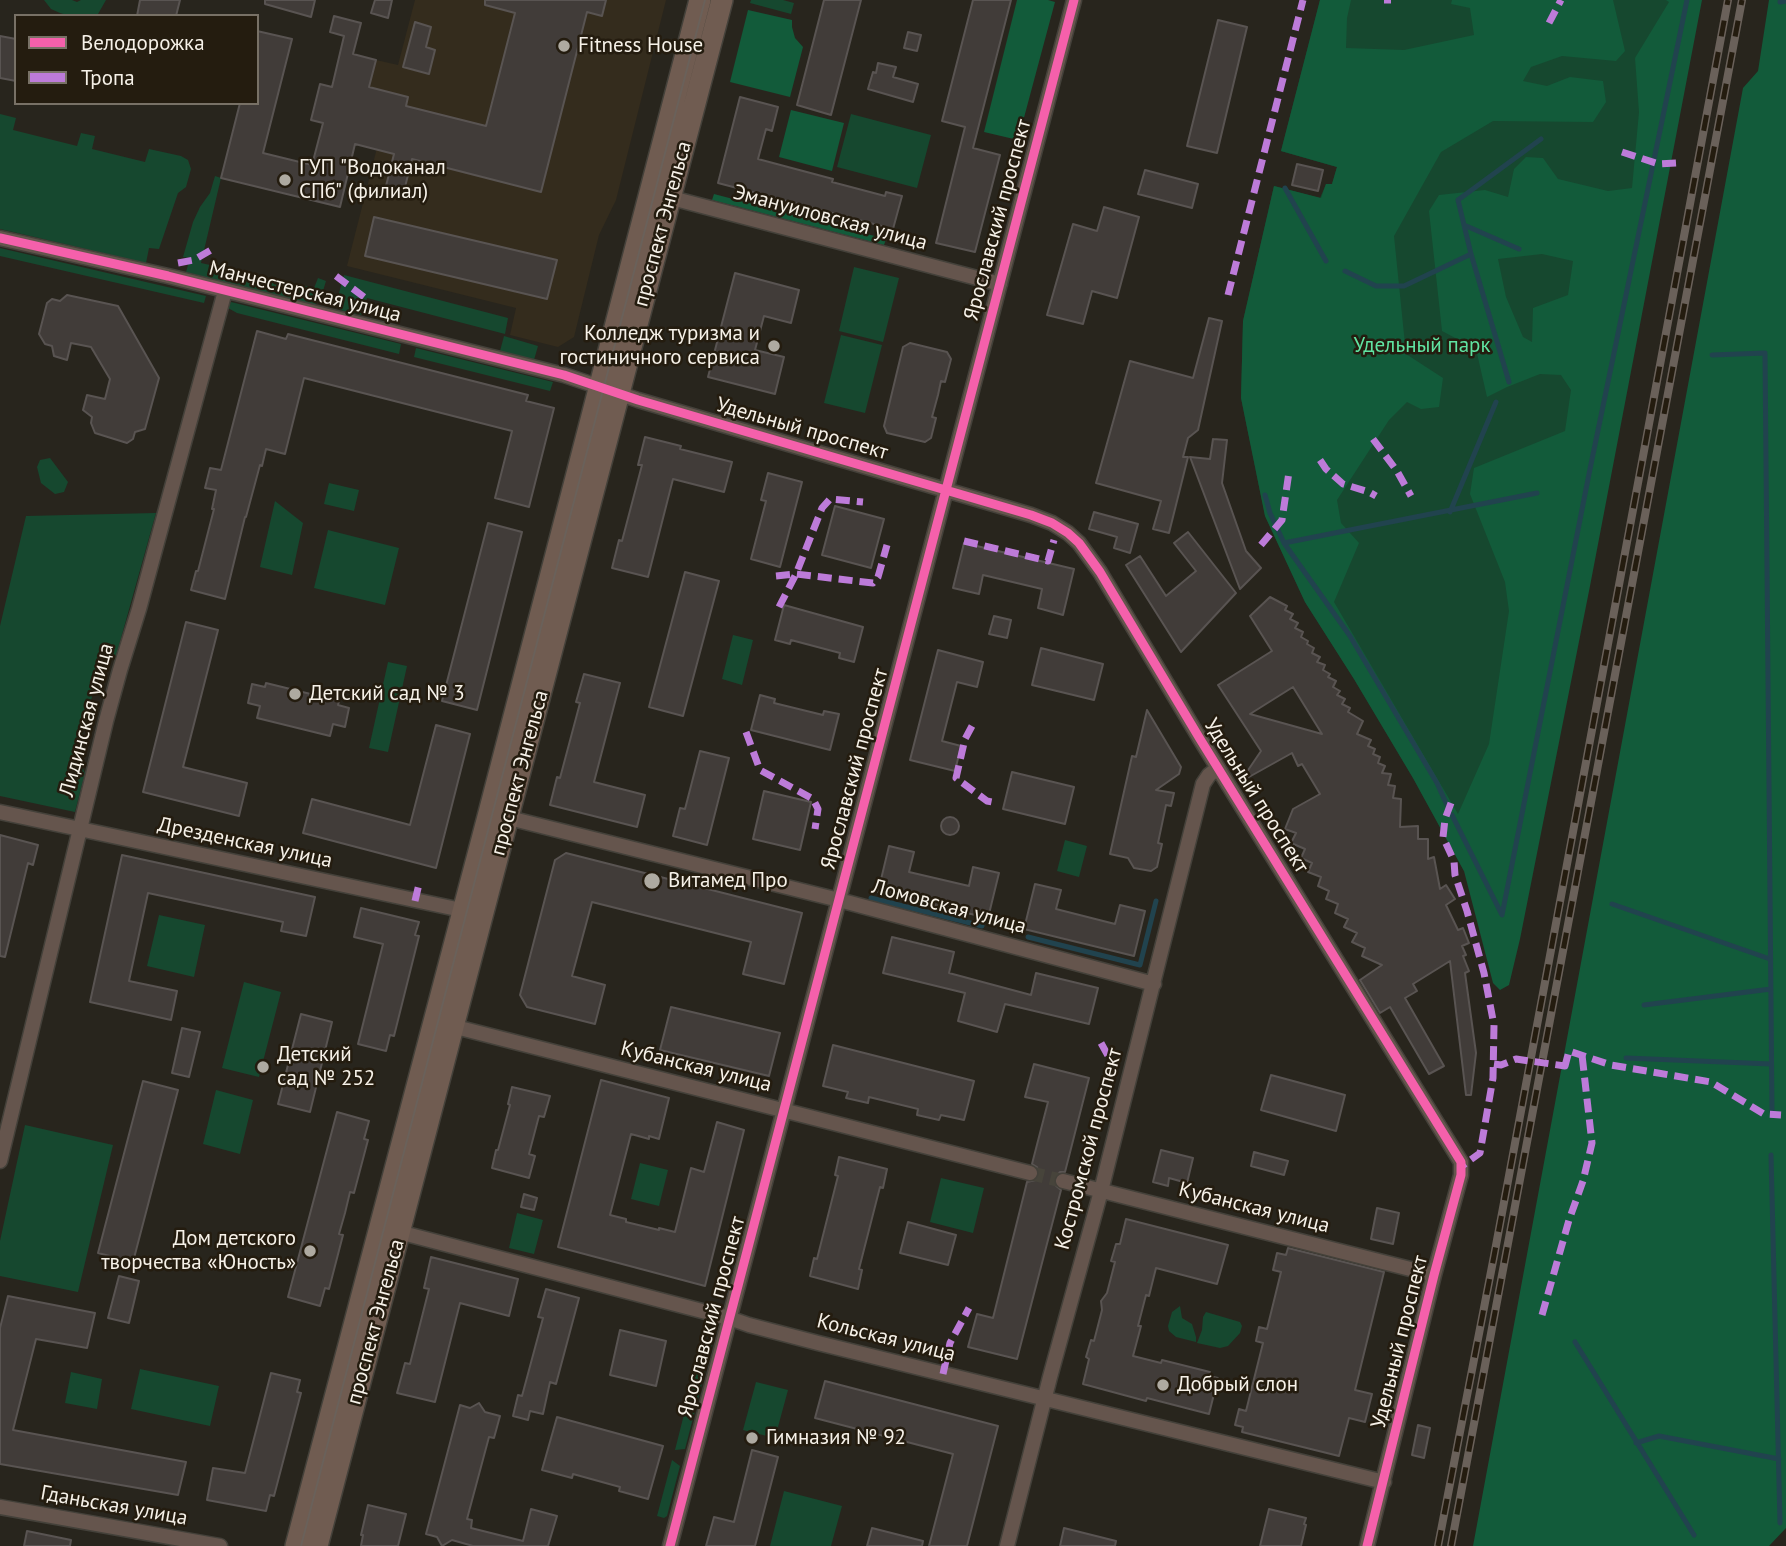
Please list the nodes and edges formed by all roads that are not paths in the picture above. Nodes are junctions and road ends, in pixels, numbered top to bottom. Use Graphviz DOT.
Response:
graph roads {
  1 [pos="699,0"];
  2 [pos="722,0"];
  3 [pos="1074,0"];
  4 [pos="649,192"];
  5 [pos="670,198"];
  6 [pos="0,238"];
  7 [pos="1000,284"];
  8 [pos="225,291"];
  9 [pos="609,390"];
  10 [pos="946,489"];
  11 [pos="1218,768"];
  12 [pos="0,812"];
  13 [pos="498,815"];
  14 [pos="80,829"];
  15 [pos="839,900"];
  16 [pos="472,912"];
  17 [pos="1154,984"];
  18 [pos="443,1024"];
  19 [pos="784,1111"];
  20 [pos="0,1161"];
  21 [pos="1030,1173"];
  22 [pos="1063,1181"];
  23 [pos="1101,1191"];
  24 [pos="389,1229"];
  25 [pos="1434,1275"];
  26 [pos="729,1318"];
  27 [pos="1044,1398"];
  28 [pos="1384,1482"];
  29 [pos="0,1507"];
  30 [pos="220,1546"];
  31 [pos="296,1546"];
  32 [pos="317,1546"];
  33 [pos="670,1546"];
  34 [pos="1007,1546"];
  35 [pos="1367,1546"];
  1 -- 4 [label="main road, проспект Энгельса"];
  2 -- 5 [label="main road, проспект Энгельса"];
  3 -- 7 [label="street, Ярославский проспект"];
  4 -- 5 [label="street, Эмануиловская улица"];
  4 -- 9 [label="main road, проспект Энгельса"];
  5 -- 7 [label="street, Эмануиловская улица"];
  5 -- 9 [label="main road, проспект Энгельса"];
  6 -- 8 [label="street, Манчестерская улица"];
  7 -- 10 [label="street, Ярославский проспект"];
  8 -- 9 [label="street, Манчестерская улица"];
  8 -- 14 [label="street, Лидинская улица"];
  9 -- 10 [label="street, Удельный проспект"];
  9 -- 13 [label="main road, проспект Энгельса"];
  10 -- 11 [label="street, Удельный проспект"];
  10 -- 15 [label="street, Ярославский проспект"];
  11 -- 17 [label="street, Костромской проспект"];
  11 -- 25 [label="street, Удельный проспект"];
  12 -- 14 [label="street, Дрезденская улица"];
  13 -- 15 [label="street, Ломовская улица"];
  13 -- 16 [label="main road, проспект Энгельса"];
  14 -- 16 [label="street, Дрезденская улица"];
  14 -- 20 [label="street, Лидинская улица"];
  15 -- 17 [label="street, Ломовская улица"];
  15 -- 19 [label="street, Ярославский проспект"];
  16 -- 18 [label="main road, проспект Энгельса"];
  17 -- 23 [label="street, Костромской проспект"];
  18 -- 19 [label="street, Кубанская улица"];
  18 -- 24 [label="main road, проспект Энгельса"];
  19 -- 21 [label="street, Кубанская улица"];
  19 -- 26 [label="street, Ярославский проспект"];
  22 -- 23 [label="street, Кубанская улица"];
  23 -- 25 [label="street, Кубанская улица"];
  23 -- 27 [label="street, Костромской проспект"];
  24 -- 26 [label="street, Кольская улица"];
  24 -- 31 [label="main road, проспект Энгельса"];
  24 -- 32 [label="main road, проспект Энгельса"];
  25 -- 28 [label="street, Удельный проспект"];
  26 -- 27 [label="street, Кольская улица"];
  26 -- 33 [label="street, Ярославский проспект"];
  27 -- 28 [label="street, Кольская улица"];
  27 -- 34 [label="street, Костромской проспект"];
  28 -- 35 [label="street, Удельный проспект"];
  29 -- 30 [label="street, Гданьская улица"];
}
